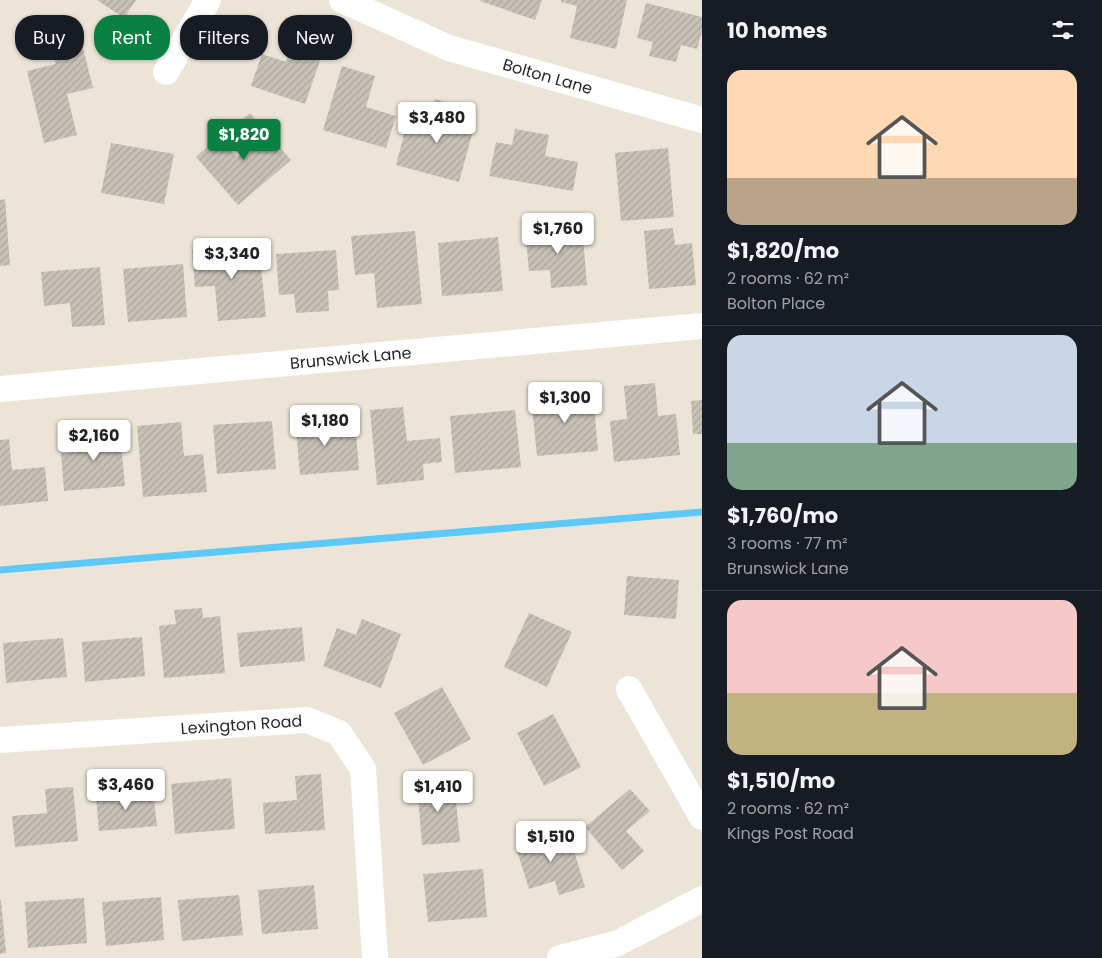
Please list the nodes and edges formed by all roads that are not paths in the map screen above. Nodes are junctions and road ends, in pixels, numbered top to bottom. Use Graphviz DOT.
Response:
graph roads {
  1 [pos="208,0"];
  2 [pos="342,0"];
  3 [pos="166,72"];
  4 [pos="702,120"];
  5 [pos="702,326"];
  6 [pos="0,389"];
  7 [pos="630,689"];
  8 [pos="0,740"];
  9 [pos="702,817"];
  10 [pos="702,899"];
  11 [pos="375,958"];
  12 [pos="560,958"];
  1 -- 3 [label="street"];
  2 -- 4 [label="street, Bolton Lane"];
  5 -- 6 [label="street, Brunswick Lane"];
  7 -- 9 [label="street"];
  8 -- 11 [label="street, Lexington Road"];
  10 -- 12 [label="street"];
}
